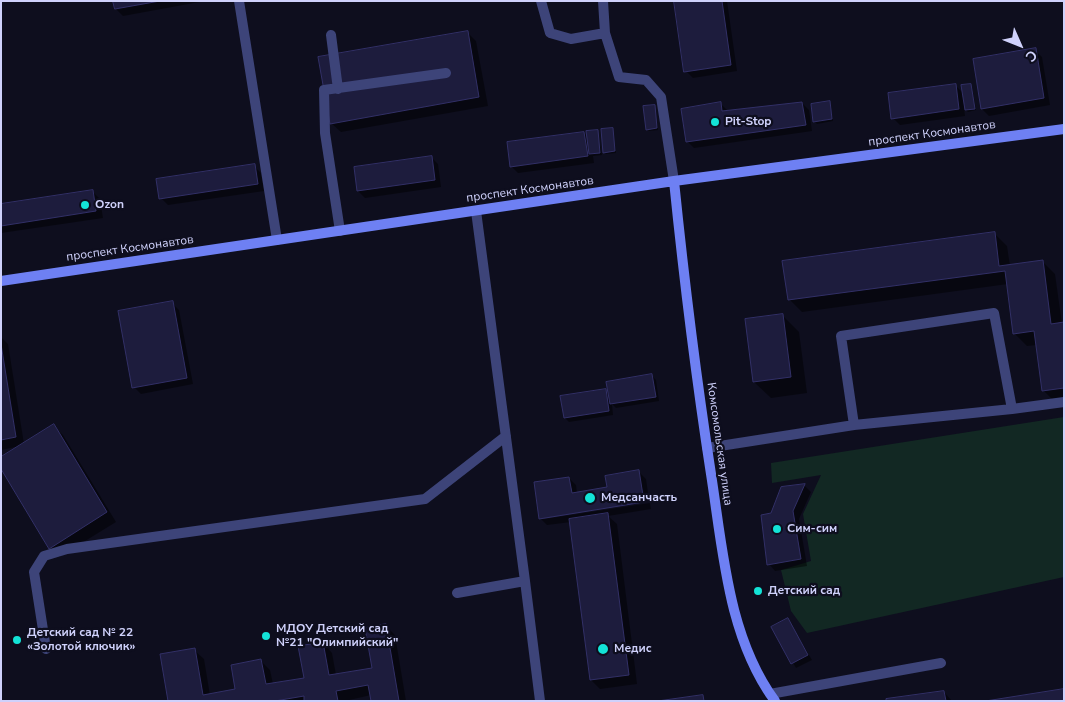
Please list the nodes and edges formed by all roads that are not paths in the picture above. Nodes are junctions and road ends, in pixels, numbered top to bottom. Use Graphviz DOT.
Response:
graph roads {
  1 [pos="240,1"];
  2 [pos="542,1"];
  3 [pos="604,1"];
  4 [pos="605,33"];
  5 [pos="331,35"];
  6 [pos="446,73"];
  7 [pos="338,89"];
  8 [pos="1064,129"];
  9 [pos="674,181"];
  10 [pos="476,211"];
  11 [pos="340,231"];
  12 [pos="277,240"];
  13 [pos="1,281"];
  14 [pos="1064,402"];
  15 [pos="1012,409"];
  16 [pos="854,426"];
  17 [pos="506,436"];
  18 [pos="707,448"];
  19 [pos="525,581"];
  20 [pos="457,593"];
  21 [pos="46,649"];
  22 [pos="941,662"];
  23 [pos="773,697"];
  24 [pos="540,701"];
  1 -- 12 [label="lane"];
  2 -- 4 [label="lane"];
  3 -- 4 [label="lane"];
  4 -- 9 [label="lane"];
  5 -- 7 [label="lane"];
  6 -- 7 [label="lane"];
  7 -- 11 [label="lane"];
  8 -- 9 [label="street, проспект Космонавтов"];
  9 -- 10 [label="street, проспект Космонавтов"];
  9 -- 18 [label="street, Комсомольская улица"];
  10 -- 11 [label="street, проспект Космонавтов"];
  10 -- 17 [label="lane"];
  11 -- 12 [label="street, проспект Космонавтов"];
  12 -- 13 [label="street, проспект Космонавтов"];
  14 -- 15 [label="lane"];
  15 -- 16 [label="lane"];
  15 -- 16 [label="lane"];
  16 -- 18 [label="lane"];
  17 -- 19 [label="lane"];
  17 -- 21 [label="lane"];
  18 -- 23 [label="street, Комсомольская улица"];
  19 -- 20 [label="lane"];
  19 -- 24 [label="lane"];
  22 -- 23 [label="lane"];
}
